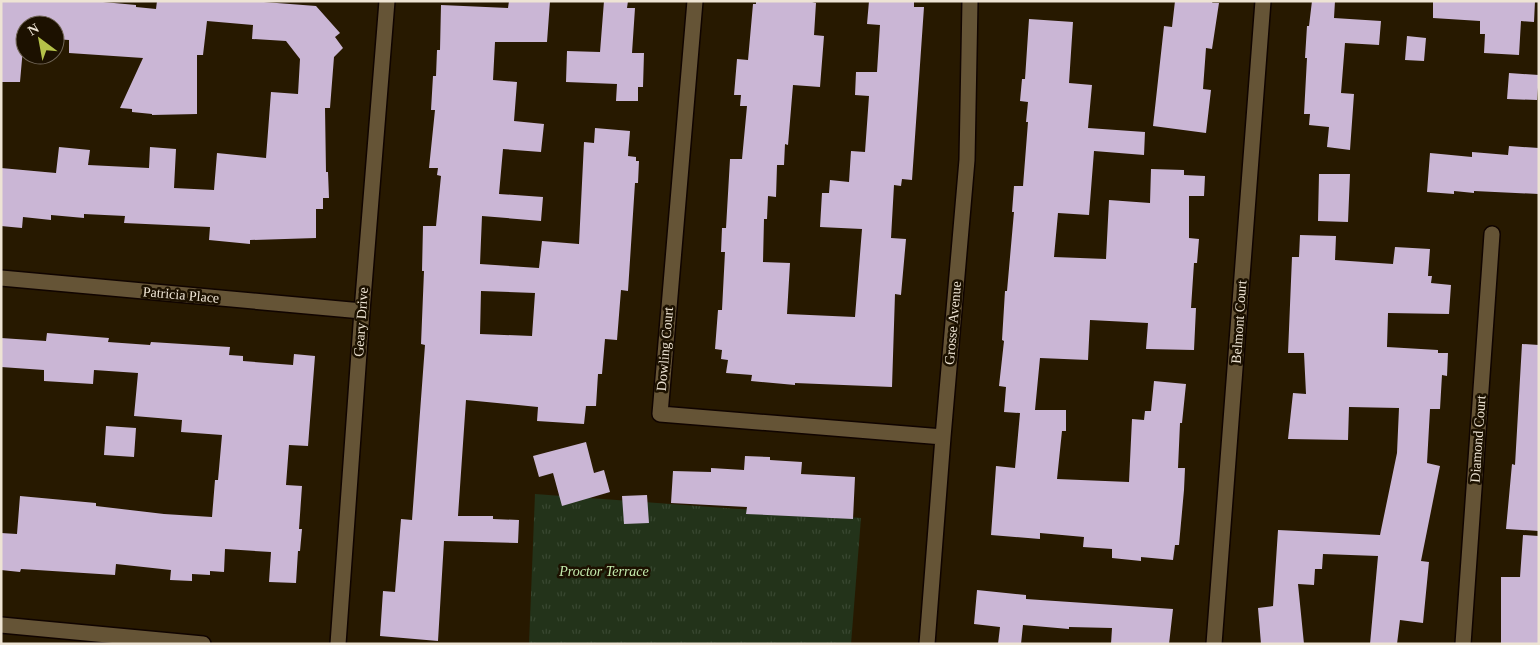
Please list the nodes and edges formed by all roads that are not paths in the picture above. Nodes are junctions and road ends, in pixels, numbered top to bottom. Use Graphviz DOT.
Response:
graph roads {
  1 [pos="387,1"];
  2 [pos="695,1"];
  3 [pos="970,1"];
  4 [pos="1264,1"];
  5 [pos="1492,234"];
  6 [pos="1,278"];
  7 [pos="362,311"];
  8 [pos="943,437"];
  9 [pos="1,625"];
  10 [pos="204,644"];
  11 [pos="338,644"];
  12 [pos="927,644"];
  13 [pos="1214,644"];
  14 [pos="1463,644"];
  1 -- 7 [label="street, Geary Drive"];
  2 -- 8 [label="street, Dowling Court"];
  3 -- 8 [label="street, Grosse Avenue"];
  4 -- 13 [label="street, Belmont Court"];
  5 -- 14 [label="street, Diamond Court"];
  6 -- 7 [label="street, Patricia Place"];
  7 -- 11 [label="street, Geary Drive"];
  8 -- 12 [label="street, Grosse Avenue"];
  9 -- 10 [label="street"];
}
